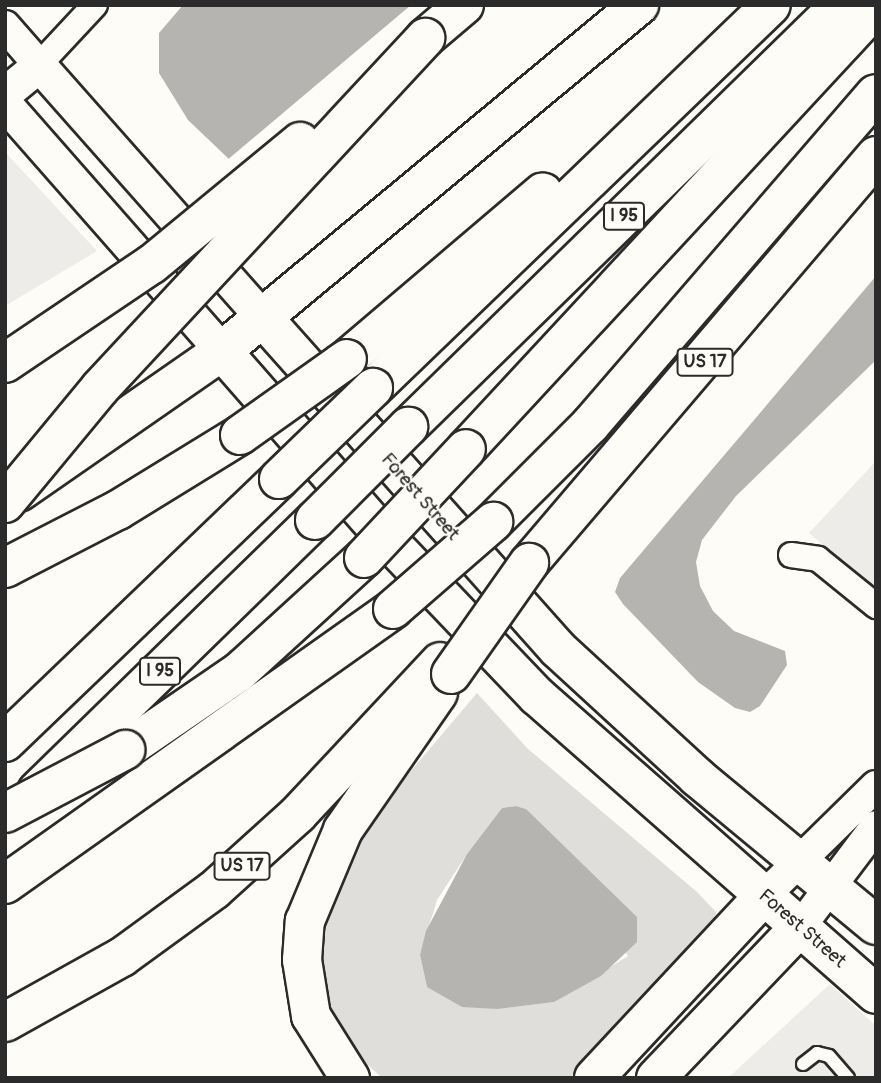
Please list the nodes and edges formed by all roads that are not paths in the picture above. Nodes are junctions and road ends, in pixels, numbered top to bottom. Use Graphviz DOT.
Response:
graph roads {
  1 [pos="95,5"];
  2 [pos="464,5"];
  3 [pos="639,5"];
  4 [pos="759,5"];
  5 [pos="771,5"];
  6 [pos="840,5"];
  7 [pos="876,7"];
  8 [pos="5,26"];
  9 [pos="425,38"];
  10 [pos="39,65"];
  11 [pos="5,93"];
  12 [pos="876,94"];
  13 [pos="5,104"];
  14 [pos="876,156"];
  15 [pos="263,318"];
  16 [pos="222,351"];
  17 [pos="5,363"];
  18 [pos="5,502"];
  19 [pos="791,555"];
  20 [pos="5,568"];
  21 [pos="874,602"];
  22 [pos="446,668"];
  23 [pos="5,742"];
  24 [pos="876,786"];
  25 [pos="5,813"];
  26 [pos="5,822"];
  27 [pos="876,826"];
  28 [pos="799,861"];
  29 [pos="5,884"];
  30 [pos="831,888"];
  31 [pos="764,895"];
  32 [pos="876,925"];
  33 [pos="800,927"];
  34 [pos="876,994"];
  35 [pos="5,1021"];
  36 [pos="803,1064"];
  37 [pos="349,1078"];
  38 [pos="594,1078"];
  39 [pos="656,1078"];
  40 [pos="848,1078"];
  1 -- 10 [label="street"];
  2 -- 9 [label="main road"];
  3 -- 15 [label="main road"];
  4 -- 20 [label="main road, bridge"];
  5 -- 23 [label="main road, I 95, bridge"];
  6 -- 26 [label="main road, I 95, bridge"];
  7 -- 25 [label="main road, bridge"];
  8 -- 10 [label="street, Forest Street"];
  9 -- 17 [label="main road, bridge"];
  9 -- 18 [label="main road, bridge"];
  10 -- 11 [label="main road"];
  10 -- 15 [label="main road, Forest Street"];
  12 -- 29 [label="main road, bridge"];
  13 -- 16 [label="main road, Forest Street"];
  14 -- 22 [label="main road, US 17, bridge"];
  15 -- 16 [label="main road"];
  15 -- 28 [label="main road, Forest Street"];
  16 -- 18 [label="main road"];
  16 -- 31 [label="main road, Forest Street"];
  19 -- 21 [label="street"];
  22 -- 35 [label="main road, US 17"];
  22 -- 37 [label="main road"];
  24 -- 28 [label="street"];
  27 -- 30 [label="street"];
  28 -- 30 [label="main road, Forest Street"];
  28 -- 31 [label="street"];
  30 -- 32 [label="main road, Forest Street"];
  30 -- 33 [label="street"];
  31 -- 33 [label="main road, Forest Street"];
  31 -- 38 [label="main road"];
  33 -- 34 [label="main road, Forest Street"];
  33 -- 39 [label="main road"];
  36 -- 40 [label="lane"];
}
